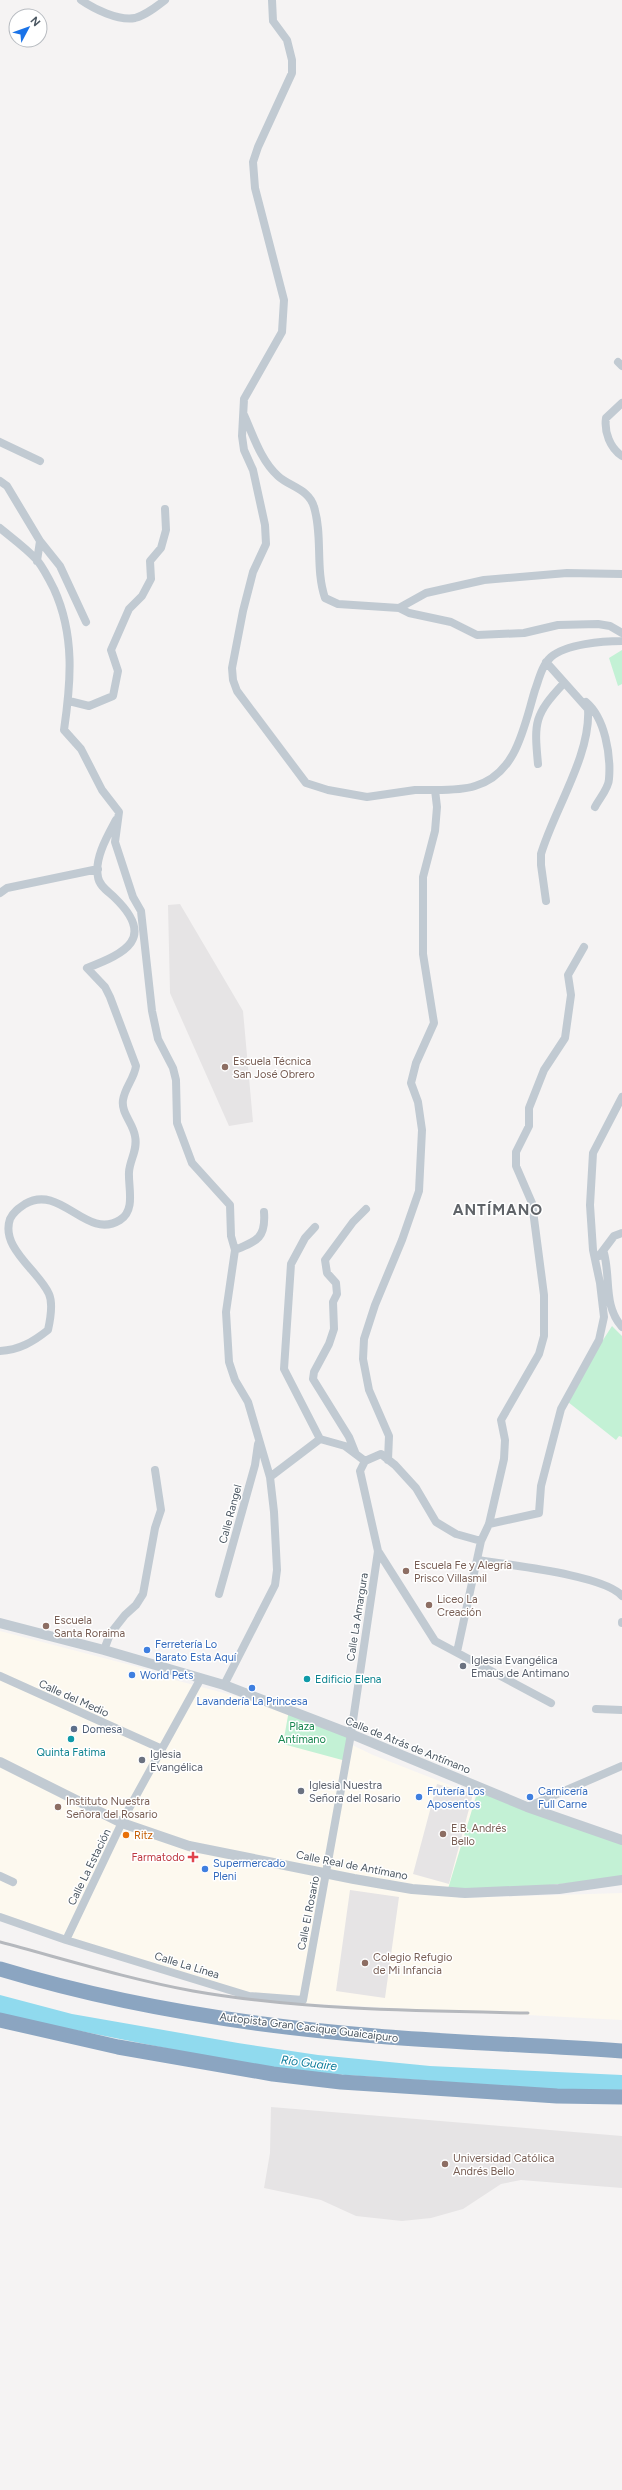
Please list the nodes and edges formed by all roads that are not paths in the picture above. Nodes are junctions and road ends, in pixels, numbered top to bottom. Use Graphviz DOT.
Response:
graph roads {
  1 [pos="81,0"];
  2 [pos="165,0"];
  3 [pos="272,0"];
  4 [pos="622,403"];
  5 [pos="243,412"];
  6 [pos="0,442"];
  7 [pos="622,456"];
  8 [pos="40,461"];
  9 [pos="0,481"];
  10 [pos="165,510"];
  11 [pos="0,528"];
  12 [pos="40,540"];
  13 [pos="37,561"];
  14 [pos="622,574"];
  15 [pos="399,608"];
  16 [pos="86,622"];
  17 [pos="622,633"];
  18 [pos="622,641"];
  19 [pos="546,662"];
  20 [pos="564,684"];
  21 [pos="580,699"];
  22 [pos="69,701"];
  23 [pos="538,764"];
  24 [pos="435,790"];
  25 [pos="595,807"];
  26 [pos="119,812"];
  27 [pos="98,869"];
  28 [pos="0,893"];
  29 [pos="546,901"];
  30 [pos="584,946"];
  31 [pos="622,1097"];
  32 [pos="366,1209"];
  33 [pos="264,1212"];
  34 [pos="315,1227"];
  35 [pos="622,1233"];
  36 [pos="235,1250"];
  37 [pos="604,1253"];
  38 [pos="596,1260"];
  39 [pos="622,1327"];
  40 [pos="0,1351"];
  41 [pos="320,1438"];
  42 [pos="259,1439"];
  43 [pos="355,1452"];
  44 [pos="388,1460"];
  45 [pos="365,1461"];
  46 [pos="155,1470"];
  47 [pos="270,1477"];
  48 [pos="489,1524"];
  49 [pos="481,1541"];
  50 [pos="378,1551"];
  51 [pos="478,1560"];
  52 [pos="219,1594"];
  53 [pos="622,1596"];
  54 [pos="0,1623"];
  55 [pos="104,1650"];
  56 [pos="457,1652"];
  57 [pos="0,1676"];
  58 [pos="201,1678"];
  59 [pos="224,1685"];
  60 [pos="551,1703"];
  61 [pos="596,1709"];
  62 [pos="622,1710"];
  63 [pos="351,1734"];
  64 [pos="162,1749"];
  65 [pos="0,1762"];
  66 [pos="622,1766"];
  67 [pos="527,1808"];
  68 [pos="122,1823"];
  69 [pos="622,1840"];
  70 [pos="327,1872"];
  71 [pos="0,1876"];
  72 [pos="622,1880"];
  73 [pos="13,1882"];
  74 [pos="0,1918"];
  75 [pos="66,1940"];
  76 [pos="0,1969"];
  77 [pos="303,2000"];
  78 [pos="0,2020"];
  79 [pos="622,2042"];
  80 [pos="528,2044"];
  81 [pos="622,2051"];
  82 [pos="622,2097"];
  1 -- 2 [label="street"];
  3 -- 5 [label="street"];
  4 -- 7 [label="street"];
  5 -- 15 [label="street"];
  5 -- 24 [label="street"];
  6 -- 8 [label="street"];
  9 -- 12 [label="street"];
  10 -- 22 [label="street"];
  11 -- 13 [label="street"];
  12 -- 13 [label="street"];
  12 -- 16 [label="street"];
  13 -- 22 [label="street"];
  14 -- 15 [label="street"];
  15 -- 17 [label="street"];
  18 -- 19 [label="street"];
  19 -- 20 [label="street"];
  19 -- 24 [label="street"];
  20 -- 21 [label="street"];
  20 -- 23 [label="street"];
  21 -- 25 [label="street"];
  21 -- 29 [label="street"];
  22 -- 26 [label="street"];
  24 -- 44 [label="street"];
  26 -- 27 [label="street"];
  26 -- 36 [label="street"];
  27 -- 28 [label="street"];
  27 -- 40 [label="street"];
  30 -- 48 [label="street"];
  31 -- 38 [label="street"];
  32 -- 43 [label="street"];
  33 -- 36 [label="street"];
  34 -- 41 [label="street"];
  35 -- 37 [label="street"];
  36 -- 42 [label="street"];
  37 -- 38 [label="street"];
  37 -- 39 [label="street"];
  38 -- 48 [label="street"];
  41 -- 43 [label="street"];
  41 -- 47 [label="street"];
  42 -- 47 [label="street"];
  42 -- 52 [label="street, Calle Rangel"];
  43 -- 45 [label="street"];
  44 -- 45 [label="street"];
  44 -- 49 [label="street"];
  45 -- 50 [label="street, Calle La Amargura"];
  46 -- 55 [label="street"];
  47 -- 59 [label="street"];
  48 -- 49 [label="street"];
  49 -- 51 [label="street"];
  50 -- 56 [label="street, Calle La Amargura"];
  50 -- 63 [label="street, Calle La Amargura"];
  51 -- 53 [label="street"];
  51 -- 56 [label="street"];
  54 -- 55 [label="street, Calle de Atrás de Antímano"];
  55 -- 58 [label="street, Calle de Atrás de Antímano"];
  56 -- 60 [label="street, Calle La Amargura"];
  57 -- 64 [label="street, Calle del Medio"];
  58 -- 59 [label="street, Calle de Atrás de Antímano"];
  58 -- 64 [label="street, Calle La Estación"];
  59 -- 63 [label="street, Calle de Atrás de Antímano"];
  61 -- 62 [label="street"];
  63 -- 67 [label="street, Calle de Atrás de Antímano"];
  63 -- 70 [label="street, Calle El Rosario"];
  64 -- 68 [label="street, Calle La Estación"];
  65 -- 68 [label="street, Calle Real de Antímano"];
  66 -- 67 [label="street"];
  67 -- 69 [label="street, Calle de Atrás de Antímano"];
  68 -- 70 [label="street, Calle Real de Antímano"];
  68 -- 75 [label="street, Calle La Estación"];
  70 -- 72 [label="street, Calle Real de Antímano"];
  70 -- 77 [label="street, Calle El Rosario"];
  71 -- 73 [label="street"];
  74 -- 75 [label="street, Calle La Línea"];
  75 -- 77 [label="street, Calle La Línea"];
  76 -- 80 [label="highway, Autopista Gran Cacique Guaicaipuro"];
  78 -- 82 [label="highway"];
  79 -- 80 [label="highway"];
  80 -- 81 [label="highway, Autopista Gran Cacique Guaicaipuro"];
}
